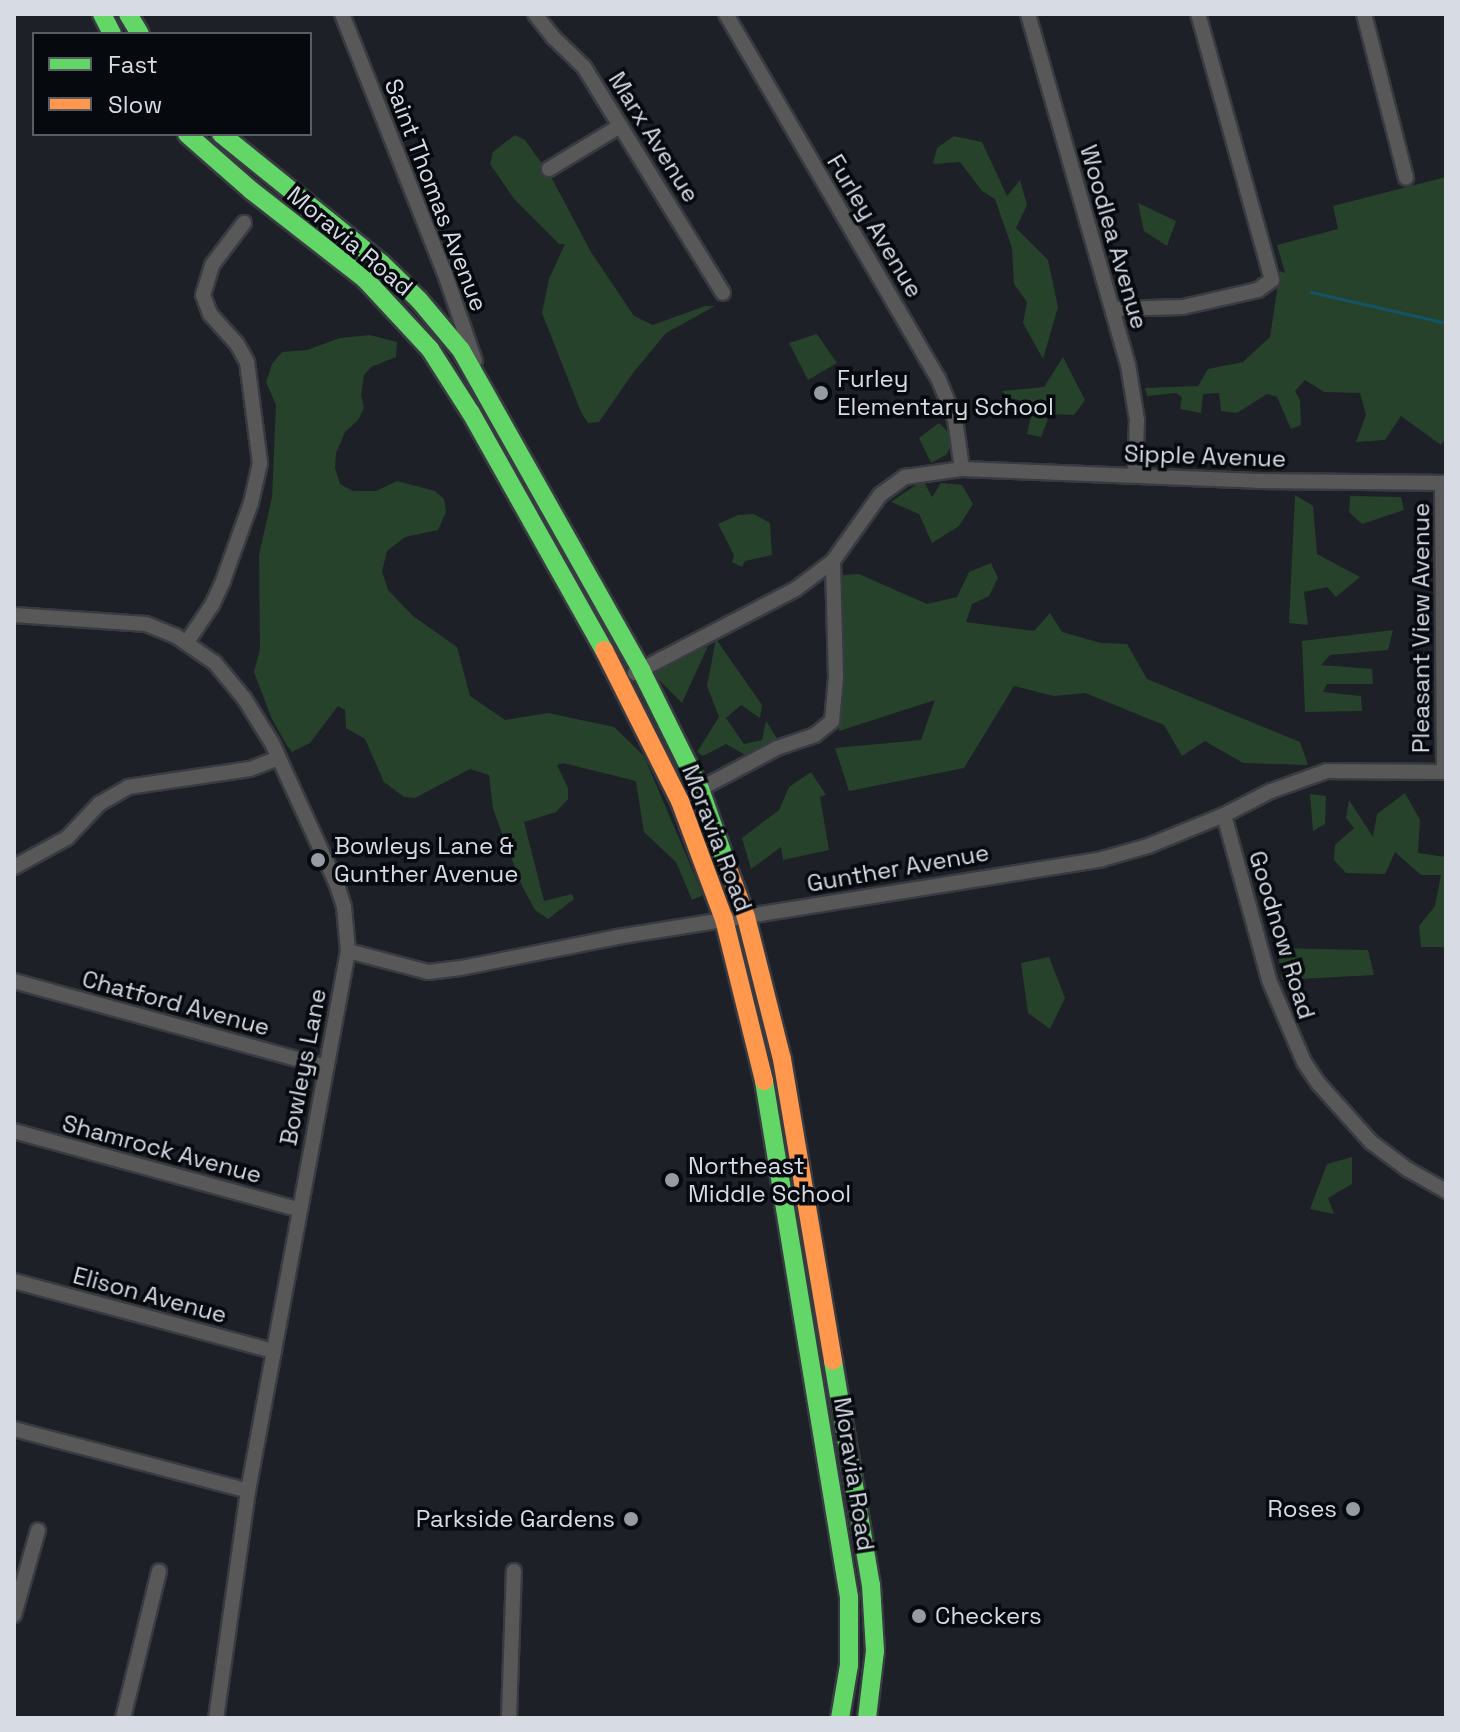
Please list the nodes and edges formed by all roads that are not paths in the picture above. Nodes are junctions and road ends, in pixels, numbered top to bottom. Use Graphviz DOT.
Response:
graph roads {
  1 [pos="102,14"];
  2 [pos="128,14"];
  3 [pos="342,14"];
  4 [pos="535,14"];
  5 [pos="726,14"];
  6 [pos="1028,14"];
  7 [pos="1198,14"];
  8 [pos="1364,14"];
  9 [pos="111,32"];
  10 [pos="139,32"];
  11 [pos="620,126"];
  12 [pos="189,136"];
  13 [pos="224,136"];
  14 [pos="549,169"];
  15 [pos="1406,178"];
  16 [pos="244,223"];
  17 [pos="723,293"];
  18 [pos="1113,309"];
  19 [pos="485,393"];
  20 [pos="962,469"];
  21 [pos="1135,475"];
  22 [pos="1444,483"];
  23 [pos="833,561"];
  24 [pos="14,615"];
  25 [pos="187,642"];
  26 [pos="641,670"];
  27 [pos="622,680"];
  28 [pos="278,758"];
  29 [pos="1445,772"];
  30 [pos="700,789"];
  31 [pos="1224,815"];
  32 [pos="14,867"];
  33 [pos="746,917"];
  34 [pos="724,919"];
  35 [pos="348,951"];
  36 [pos="14,981"];
  37 [pos="326,1067"];
  38 [pos="14,1131"];
  39 [pos="1446,1191"];
  40 [pos="298,1209"];
  41 [pos="14,1281"];
  42 [pos="274,1351"];
  43 [pos="14,1429"];
  44 [pos="248,1491"];
  45 [pos="38,1530"];
  46 [pos="159,1571"];
  47 [pos="514,1571"];
  48 [pos="14,1615"];
  49 [pos="123,1718"];
  50 [pos="216,1718"];
  51 [pos="509,1718"];
  52 [pos="840,1718"];
  53 [pos="867,1718"];
  1 -- 9 [label="main road"];
  2 -- 10 [label="main road"];
  3 -- 19 [label="street, Saint Thomas Avenue"];
  4 -- 11 [label="street, Marx Avenue"];
  5 -- 20 [label="street, Furley Avenue"];
  6 -- 18 [label="street, Woodlea Avenue"];
  7 -- 18 [label="street"];
  8 -- 15 [label="street"];
  11 -- 14 [label="street"];
  11 -- 17 [label="street, Marx Avenue"];
  12 -- 27 [label="main road, Moravia Road"];
  13 -- 19 [label="main road, Moravia Road"];
  16 -- 25 [label="street"];
  18 -- 21 [label="street, Woodlea Avenue"];
  19 -- 26 [label="main road, Moravia Road"];
  20 -- 21 [label="street, Sipple Avenue"];
  20 -- 23 [label="street, Sipple Avenue"];
  21 -- 22 [label="street, Sipple Avenue"];
  22 -- 29 [label="street, Pleasant View Avenue"];
  23 -- 26 [label="street"];
  23 -- 30 [label="street"];
  24 -- 25 [label="street, Bowleys Lane"];
  25 -- 28 [label="street, Bowleys Lane"];
  26 -- 27 [label="street"];
  26 -- 30 [label="main road, Moravia Road"];
  27 -- 34 [label="main road, Moravia Road"];
  28 -- 32 [label="street"];
  28 -- 35 [label="street, Bowleys Lane"];
  29 -- 31 [label="street, Gunther Avenue"];
  30 -- 33 [label="main road, Moravia Road"];
  31 -- 33 [label="street, Gunther Avenue"];
  31 -- 39 [label="street, Goodnow Road"];
  33 -- 34 [label="street, Gunther Avenue"];
  33 -- 53 [label="main road, Moravia Road"];
  34 -- 35 [label="street, Gunther Avenue"];
  34 -- 52 [label="main road, Moravia Road"];
  35 -- 37 [label="street, Bowleys Lane"];
  36 -- 37 [label="street, Chatford Avenue"];
  37 -- 40 [label="street, Bowleys Lane"];
  38 -- 40 [label="street, Shamrock Avenue"];
  40 -- 42 [label="street, Bowleys Lane"];
  41 -- 42 [label="street, Elison Avenue"];
  42 -- 44 [label="street, Bowleys Lane"];
  43 -- 44 [label="street"];
  44 -- 50 [label="street, Bowleys Lane"];
  45 -- 48 [label="street"];
  46 -- 49 [label="street"];
  47 -- 51 [label="street"];
}
